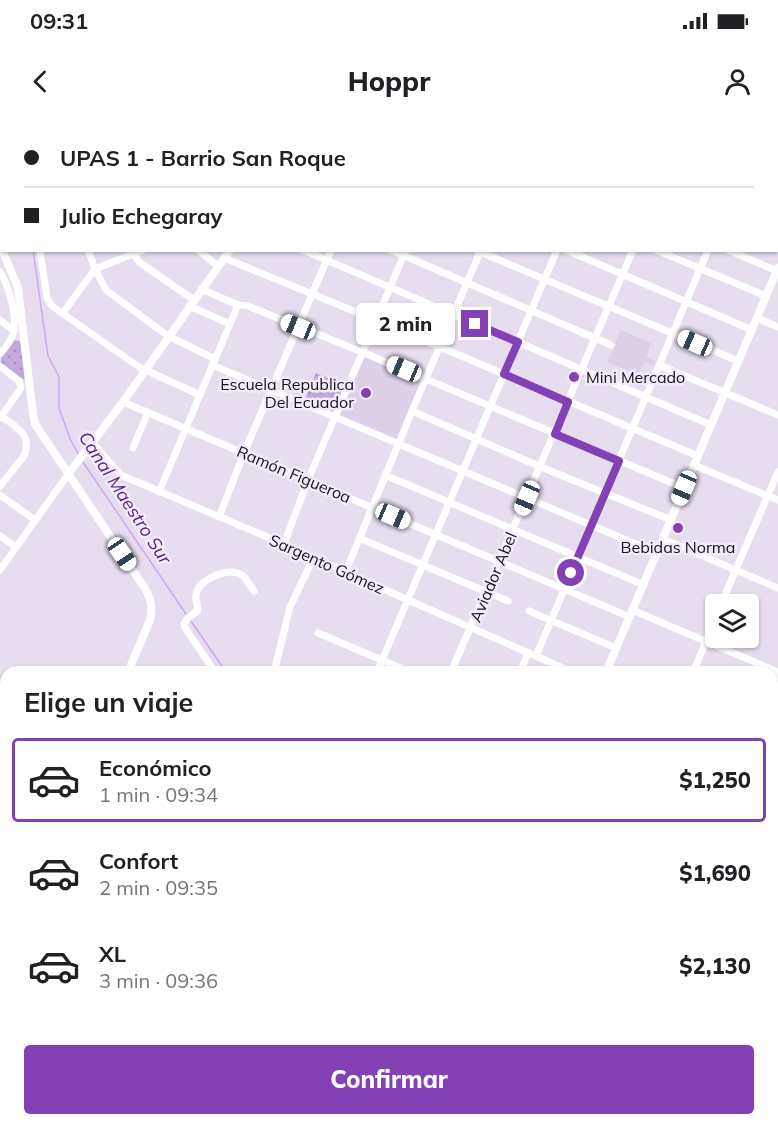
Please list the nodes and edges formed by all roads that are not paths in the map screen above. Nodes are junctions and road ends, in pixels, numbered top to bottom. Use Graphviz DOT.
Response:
graph roads {
  1 [pos="3,252"];
  2 [pos="9,252"];
  3 [pos="40,252"];
  4 [pos="89,252"];
  5 [pos="138,252"];
  6 [pos="204,252"];
  7 [pos="307,252"];
  8 [pos="330,252"];
  9 [pos="479,252"];
  10 [pos="481,252"];
  11 [pos="556,252"];
  12 [pos="571,252"];
  13 [pos="632,252"];
  14 [pos="661,252"];
  15 [pos="707,252"];
  16 [pos="733,252"];
  17 [pos="404,253"];
  18 [pos="134,254"];
  19 [pos="224,258"];
  20 [pos="326,261"];
  21 [pos="95,269"];
  22 [pos="700,269"];
  23 [pos="778,270"];
  24 [pos="0,272"];
  25 [pos="623,274"];
  26 [pos="88,278"];
  27 [pos="544,280"];
  28 [pos="466,284"];
  29 [pos="389,288"];
  30 [pos="106,290"];
  31 [pos="201,290"];
  32 [pos="311,295"];
  33 [pos="766,296"];
  34 [pos="687,301"];
  35 [pos="191,303"];
  36 [pos="238,304"];
  37 [pos="609,306"];
  38 [pos="531,311"];
  39 [pos="63,313"];
  40 [pos="453,315"];
  41 [pos="757,318"];
  42 [pos="0,320"];
  43 [pos="376,320"];
  44 [pos="230,324"];
  45 [pos="298,327"];
  46 [pos="778,327"];
  47 [pos="14,330"];
  48 [pos="752,330"];
  49 [pos="673,333"];
  50 [pos="168,336"];
  51 [pos="595,338"];
  52 [pos="518,342"];
  53 [pos="611,345"];
  54 [pos="439,347"];
  55 [pos="362,352"];
  56 [pos="0,354"];
  57 [pos="213,362"];
  58 [pos="738,362"];
  59 [pos="659,365"];
  60 [pos="0,366"];
  61 [pos="144,370"];
  62 [pos="582,370"];
  63 [pos="504,374"];
  64 [pos="426,378"];
  65 [pos="271,389"];
  66 [pos="725,393"];
  67 [pos="200,395"];
  68 [pos="646,397"];
  69 [pos="123,402"];
  70 [pos="568,402"];
  71 [pos="490,406"];
  72 [pos="412,411"];
  73 [pos="148,412"];
  74 [pos="335,416"];
  75 [pos="778,416"];
  76 [pos="1,417"];
  77 [pos="711,425"];
  78 [pos="186,428"];
  79 [pos="632,429"];
  80 [pos="555,434"];
  81 [pos="477,439"];
  82 [pos="399,443"];
  83 [pos="90,445"];
  84 [pos="133,447"];
  85 [pos="244,453"];
  86 [pos="698,456"];
  87 [pos="619,461"];
  88 [pos="694,465"];
  89 [pos="541,467"];
  90 [pos="463,470"];
  91 [pos="70,471"];
  92 [pos="778,472"];
  93 [pos="385,475"];
  94 [pos="308,480"];
  95 [pos="0,486"];
  96 [pos="684,488"];
  97 [pos="159,492"];
  98 [pos="605,493"];
  99 [pos="0,495"];
  100 [pos="768,496"];
  101 [pos="527,498"];
  102 [pos="778,500"];
  103 [pos="449,502"];
  104 [pos="372,507"];
  105 [pos="219,517"];
  106 [pos="32,518"];
  107 [pos="671,520"];
  108 [pos="591,525"];
  109 [pos="513,529"];
  110 [pos="436,533"];
  111 [pos="0,536"];
  112 [pos="359,538"];
  113 [pos="663,539"];
  114 [pos="284,544"];
  115 [pos="16,547"];
  116 [pos="657,553"];
  117 [pos="314,557"];
  118 [pos="578,557"];
  119 [pos="500,561"];
  120 [pos="423,566"];
  121 [pos="0,570"];
  122 [pos="736,570"];
  123 [pos="346,572"];
  124 [pos="644,585"];
  125 [pos="564,588"];
  126 [pos="778,588"];
  127 [pos="254,591"];
  128 [pos="486,592"];
  129 [pos="725,594"];
  130 [pos="408,600"];
  131 [pos="508,602"];
  132 [pos="529,611"];
  133 [pos="631,613"];
  134 [pos="551,620"];
  135 [pos="471,628"];
  136 [pos="318,633"];
  137 [pos="705,641"];
  138 [pos="705,643"];
  139 [pos="616,648"];
  140 [pos="722,648"];
  141 [pos="528,653"];
  142 [pos="536,656"];
  143 [pos="382,661"];
  144 [pos="131,666"];
  145 [pos="136,666"];
  146 [pos="211,666"];
  147 [pos="275,666"];
  148 [pos="380,666"];
  149 [pos="395,666"];
  150 [pos="455,666"];
  151 [pos="523,666"];
  152 [pos="558,666"];
  153 [pos="608,666"];
  154 [pos="696,666"];
  155 [pos="762,666"];
  1 -- 91 [label="main road"];
  2 -- 91 [label="main road"];
  3 -- 39 [label="street"];
  4 -- 21 [label="street"];
  5 -- 18 [label="street"];
  6 -- 19 [label="street"];
  7 -- 20 [label="street"];
  8 -- 20 [label="street"];
  9 -- 28 [label="street"];
  10 -- 27 [label="street"];
  11 -- 27 [label="street"];
  12 -- 25 [label="street"];
  13 -- 25 [label="street, Aviador Abel"];
  14 -- 22 [label="street"];
  15 -- 22 [label="street"];
  16 -- 23 [label="street"];
  17 -- 28 [label="street"];
  17 -- 29 [label="street"];
  18 -- 21 [label="street"];
  18 -- 35 [label="street"];
  19 -- 31 [label="main road"];
  19 -- 32 [label="street"];
  20 -- 29 [label="street"];
  20 -- 32 [label="street"];
  21 -- 26 [label="street"];
  21 -- 30 [label="street"];
  22 -- 33 [label="street"];
  22 -- 34 [label="street"];
  23 -- 33 [label="main road"];
  24 -- 47 [label="street"];
  25 -- 34 [label="street"];
  25 -- 37 [label="street, Aviador Abel"];
  26 -- 30 [label="street"];
  26 -- 39 [label="street"];
  27 -- 37 [label="street"];
  27 -- 38 [label="street"];
  28 -- 38 [label="street"];
  28 -- 40 [label="street"];
  29 -- 40 [label="street"];
  29 -- 43 [label="street"];
  30 -- 50 [label="street"];
  31 -- 35 [label="main road"];
  31 -- 36 [label="street"];
  32 -- 43 [label="street"];
  32 -- 45 [label="street"];
  33 -- 41 [label="main road"];
  34 -- 48 [label="street"];
  34 -- 49 [label="street"];
  35 -- 44 [label="street"];
  35 -- 50 [label="main road"];
  36 -- 44 [label="street"];
  36 -- 45 [label="street"];
  37 -- 49 [label="street"];
  37 -- 51 [label="street, Aviador Abel"];
  38 -- 51 [label="street"];
  38 -- 52 [label="street"];
  39 -- 61 [label="street"];
  40 -- 52 [label="street"];
  40 -- 54 [label="street"];
  41 -- 46 [label="street"];
  41 -- 48 [label="main road"];
  42 -- 47 [label="street"];
  43 -- 54 [label="street"];
  43 -- 55 [label="street"];
  44 -- 57 [label="street"];
  45 -- 55 [label="street"];
  45 -- 65 [label="street"];
  47 -- 56 [label="street"];
  48 -- 58 [label="main road"];
  49 -- 58 [label="street"];
  49 -- 59 [label="street"];
  50 -- 57 [label="street"];
  50 -- 61 [label="main road"];
  51 -- 53 [label="street"];
  51 -- 62 [label="street, Aviador Abel"];
  52 -- 62 [label="street"];
  52 -- 63 [label="street"];
  54 -- 63 [label="street"];
  54 -- 64 [label="street"];
  55 -- 64 [label="street"];
  55 -- 74 [label="street"];
  57 -- 65 [label="street"];
  57 -- 67 [label="street"];
  58 -- 66 [label="main road"];
  59 -- 66 [label="street"];
  59 -- 68 [label="street"];
  60 -- 76 [label="street"];
  61 -- 67 [label="street"];
  61 -- 69 [label="main road"];
  62 -- 68 [label="street"];
  62 -- 70 [label="street, Aviador Abel"];
  63 -- 70 [label="street"];
  63 -- 71 [label="street"];
  64 -- 71 [label="street"];
  64 -- 72 [label="street"];
  65 -- 74 [label="street"];
  65 -- 85 [label="street"];
  66 -- 75 [label="street"];
  66 -- 77 [label="main road"];
  67 -- 78 [label="street"];
  68 -- 77 [label="street"];
  68 -- 79 [label="street"];
  69 -- 73 [label="street, Ramón Figueroa"];
  69 -- 83 [label="main road"];
  70 -- 79 [label="street"];
  70 -- 80 [label="street, Aviador Abel"];
  71 -- 80 [label="street"];
  71 -- 81 [label="street"];
  72 -- 81 [label="street"];
  72 -- 82 [label="street"];
  73 -- 78 [label="street, Ramón Figueroa"];
  73 -- 84 [label="street"];
  74 -- 82 [label="street"];
  74 -- 94 [label="street"];
  76 -- 95 [label="street"];
  77 -- 86 [label="main road"];
  78 -- 85 [label="street, Ramón Figueroa"];
  78 -- 97 [label="street"];
  79 -- 86 [label="street"];
  79 -- 87 [label="street"];
  80 -- 87 [label="street"];
  80 -- 89 [label="street, Aviador Abel"];
  81 -- 89 [label="street"];
  81 -- 90 [label="street"];
  82 -- 90 [label="street"];
  82 -- 93 [label="street"];
  83 -- 91 [label="main road"];
  83 -- 97 [label="street, Sargento Gómez"];
  85 -- 94 [label="street, Ramón Figueroa"];
  85 -- 105 [label="street"];
  86 -- 88 [label="main road"];
  87 -- 96 [label="street"];
  87 -- 98 [label="street"];
  88 -- 96 [label="main road"];
  88 -- 100 [label="street"];
  89 -- 98 [label="street"];
  89 -- 101 [label="street, Aviador Abel"];
  90 -- 101 [label="street"];
  90 -- 103 [label="street"];
  91 -- 115 [label="street"];
  91 -- 144 [label="main road"];
  91 -- 145 [label="main road"];
  92 -- 100 [label="street"];
  93 -- 103 [label="street"];
  93 -- 104 [label="street"];
  94 -- 104 [label="street, Ramón Figueroa"];
  94 -- 114 [label="street"];
  96 -- 107 [label="main road"];
  97 -- 105 [label="street, Sargento Gómez"];
  98 -- 107 [label="street"];
  98 -- 108 [label="street"];
  99 -- 106 [label="street"];
  100 -- 102 [label="street"];
  100 -- 122 [label="street"];
  101 -- 108 [label="street"];
  101 -- 109 [label="street, Aviador Abel"];
  103 -- 109 [label="street"];
  103 -- 110 [label="street"];
  104 -- 110 [label="street, Ramón Figueroa"];
  104 -- 112 [label="street"];
  105 -- 114 [label="street, Sargento Gómez"];
  107 -- 113 [label="main road"];
  108 -- 116 [label="street"];
  108 -- 118 [label="street"];
  109 -- 118 [label="street"];
  109 -- 119 [label="street, Aviador Abel"];
  110 -- 119 [label="street, Ramón Figueroa"];
  110 -- 120 [label="street"];
  111 -- 115 [label="street"];
  112 -- 120 [label="street"];
  112 -- 123 [label="street"];
  113 -- 116 [label="main road"];
  113 -- 122 [label="street"];
  114 -- 117 [label="street, Sargento Gómez"];
  115 -- 121 [label="street"];
  116 -- 124 [label="main road"];
  117 -- 123 [label="street, Sargento Gómez"];
  117 -- 147 [label="street"];
  118 -- 124 [label="street"];
  118 -- 125 [label="street"];
  119 -- 125 [label="street, Ramón Figueroa"];
  119 -- 128 [label="street, Aviador Abel"];
  120 -- 128 [label="street"];
  120 -- 130 [label="street"];
  122 -- 126 [label="street"];
  122 -- 129 [label="street"];
  123 -- 130 [label="street, Sargento Gómez"];
  124 -- 133 [label="main road"];
  125 -- 133 [label="street, Ramón Figueroa"];
  125 -- 134 [label="street"];
  127 -- 146 [label="street"];
  128 -- 131 [label="street"];
  128 -- 135 [label="street, Aviador Abel"];
  130 -- 135 [label="street, Sargento Gómez"];
  130 -- 143 [label="street"];
  132 -- 134 [label="street"];
  133 -- 137 [label="street, Ramón Figueroa"];
  133 -- 139 [label="main road"];
  134 -- 139 [label="street"];
  134 -- 142 [label="street"];
  135 -- 141 [label="street, Sargento Gómez"];
  135 -- 150 [label="street, Aviador Abel"];
  136 -- 143 [label="street"];
  138 -- 154 [label="street"];
  139 -- 153 [label="main road"];
  140 -- 155 [label="street, Ramón Figueroa"];
  141 -- 142 [label="street, Sargento Gómez"];
  141 -- 151 [label="street"];
  142 -- 152 [label="street, Sargento Gómez"];
  143 -- 148 [label="street"];
  143 -- 149 [label="street"];
}
